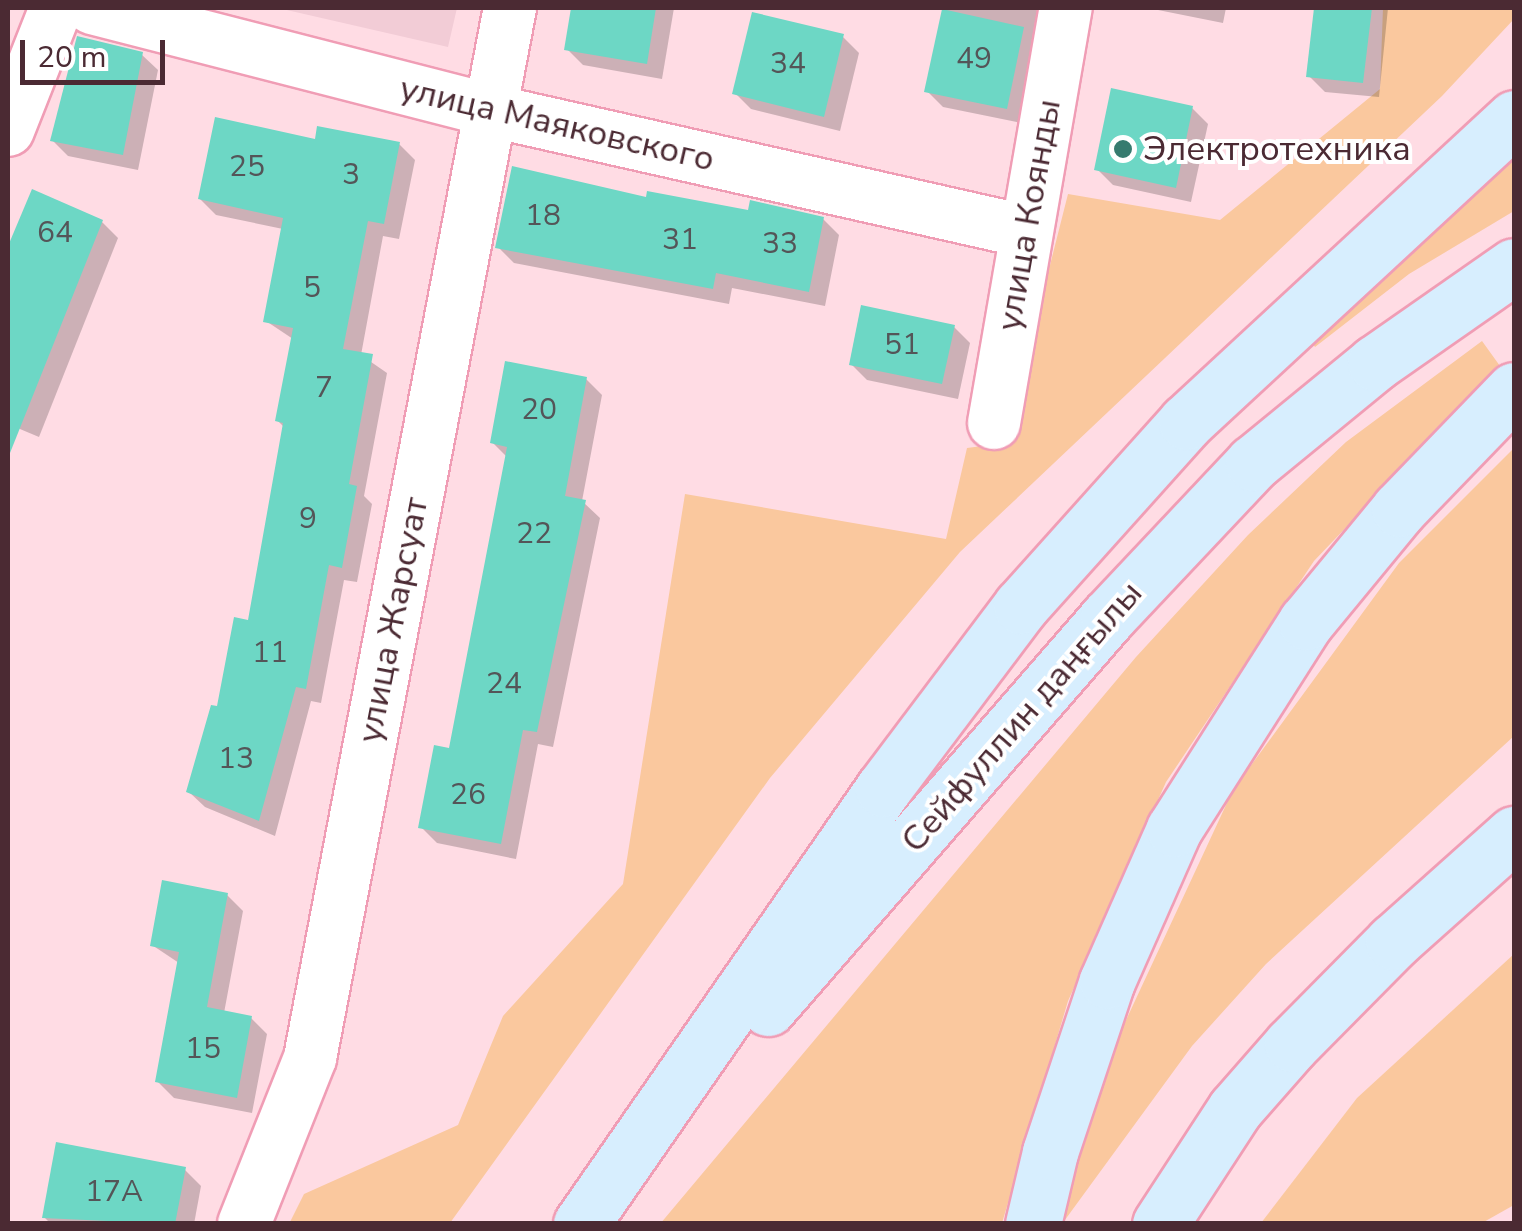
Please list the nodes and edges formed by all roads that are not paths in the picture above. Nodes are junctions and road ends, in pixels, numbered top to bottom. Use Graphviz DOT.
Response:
graph roads {
  1 [pos="56,8"];
  2 [pos="92,8"];
  3 [pos="510,8"];
  4 [pos="1066,8"];
  5 [pos="488,110"];
  6 [pos="1514,118"];
  7 [pos="8,130"];
  8 [pos="1024,231"];
  9 [pos="1514,266"];
  10 [pos="1514,390"];
  11 [pos="994,424"];
  12 [pos="1514,834"];
  13 [pos="244,1224"];
  14 [pos="581,1224"];
  15 [pos="1034,1224"];
  16 [pos="1160,1224"];
  1 -- 7 [label="street"];
  2 -- 5 [label="street, улица Маяковского"];
  3 -- 5 [label="street, улица Жарсуат"];
  4 -- 8 [label="street, улица Коянды"];
  5 -- 8 [label="street, улица Маяковского"];
  5 -- 13 [label="street, улица Жарсуат"];
  6 -- 14 [label="main road"];
  8 -- 11 [label="street, улица Коянды"];
  9 -- 14 [label="main road, Сейфуллин даңғылы"];
  10 -- 15 [label="main road"];
  12 -- 16 [label="main road"];
}
